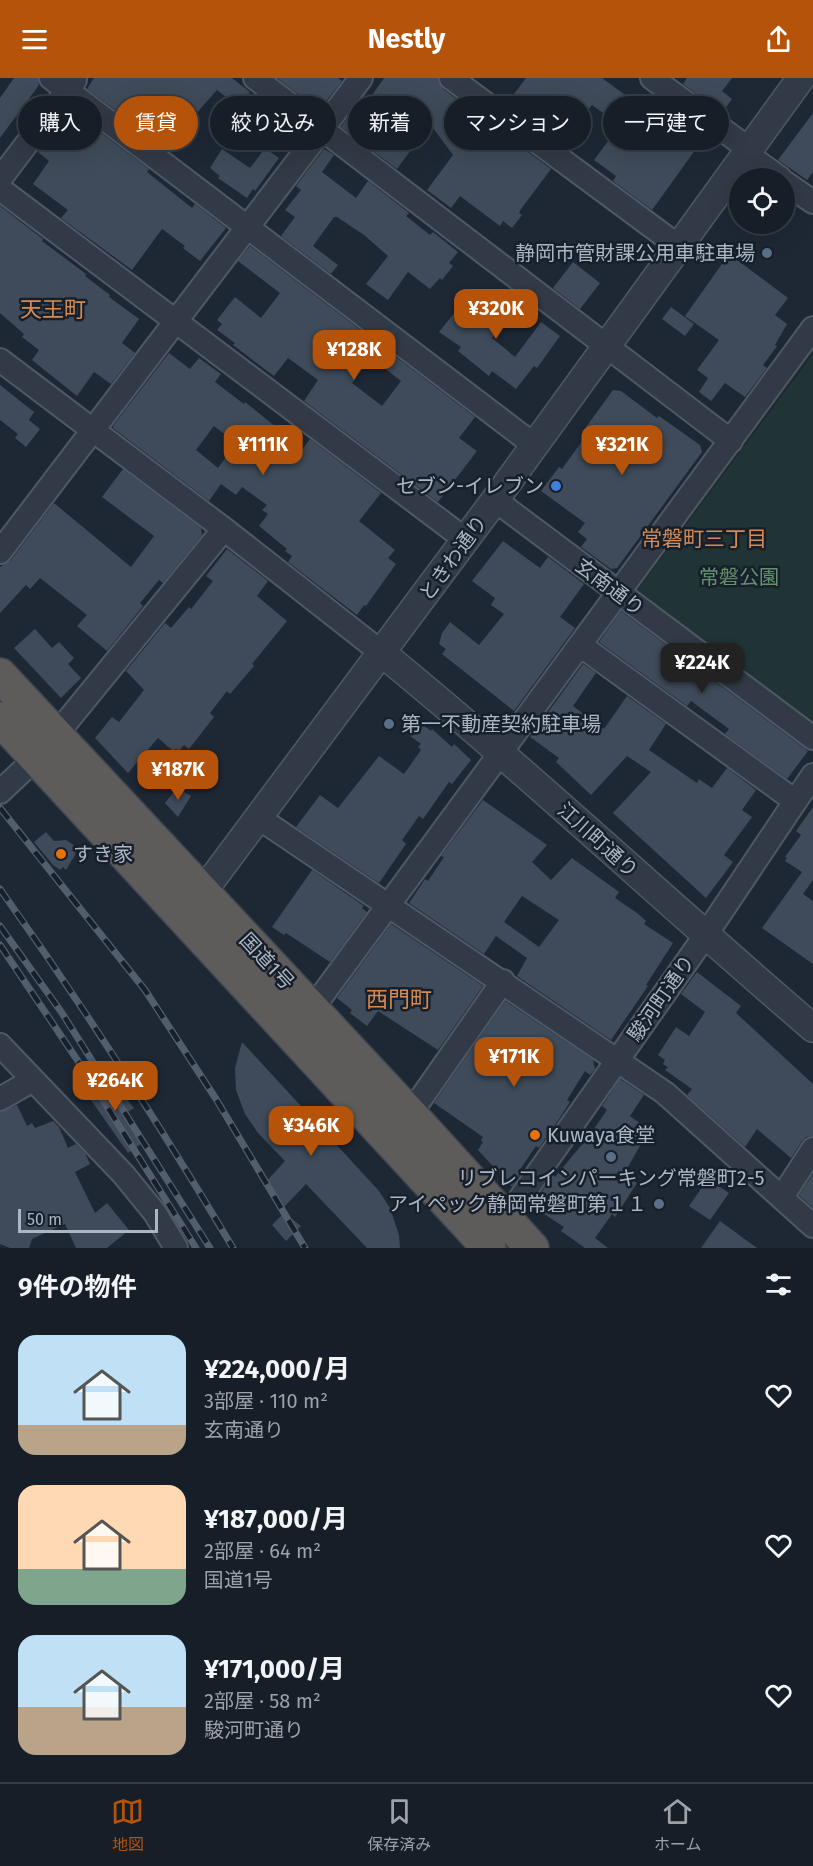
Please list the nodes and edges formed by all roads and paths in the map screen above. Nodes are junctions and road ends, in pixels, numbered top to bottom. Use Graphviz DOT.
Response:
graph roads {
  1 [pos="255,78"];
  2 [pos="361,78"];
  3 [pos="451,78"];
  4 [pos="652,78"];
  5 [pos="801,78"];
  6 [pos="65,82"];
  7 [pos="279,96"];
  8 [pos="336,112"];
  9 [pos="336,140"];
  10 [pos="308,150"];
  11 [pos="747,151"];
  12 [pos="768,168"];
  13 [pos="0,179"];
  14 [pos="0,189"];
  15 [pos="795,190"];
  16 [pos="813,202"];
  17 [pos="248,227"];
  18 [pos="678,246"];
  19 [pos="175,322"];
  20 [pos="813,328"];
  21 [pos="608,346"];
  22 [pos="0,360"];
  23 [pos="93,430"];
  24 [pos="731,441"];
  25 [pos="534,445"];
  26 [pos="495,500"];
  27 [pos="224,529"];
  28 [pos="466,540"];
  29 [pos="0,552"];
  30 [pos="619,594"];
  31 [pos="580,645"];
  32 [pos="382,653"];
  33 [pos="0,675"];
  34 [pos="0,719"];
  35 [pos="813,738"];
  36 [pos="46,747"];
  37 [pos="500,752"];
  38 [pos="813,775"];
  39 [pos="0,792"];
  40 [pos="795,801"];
  41 [pos="259,818"];
  42 [pos="387,904"];
  43 [pos="193,905"];
  44 [pos="705,936"];
  45 [pos="502,981"];
  46 [pos="312,1009"];
  47 [pos="813,1028"];
  48 [pos="0,1045"];
  49 [pos="616,1060"];
  50 [pos="33,1080"];
  51 [pos="0,1098"];
  52 [pos="410,1114"];
  53 [pos="813,1149"];
  54 [pos="782,1197"];
  55 [pos="813,1226"];
  56 [pos="482,1237"];
  57 [pos="176,1248"];
  58 [pos="532,1248"];
  1 -- 7 [label="street"];
  2 -- 8 [label="street"];
  3 -- 18 [label="street"];
  4 -- 11 [label="street"];
  5 -- 11 [label="street, ときわ通り"];
  6 -- 13 [label="street"];
  6 -- 17 [label="street"];
  9 -- 21 [label="street"];
  10 -- 17 [label="street"];
  11 -- 12 [label="street"];
  11 -- 18 [label="street, ときわ通り"];
  14 -- 19 [label="street"];
  15 -- 16 [label="street"];
  17 -- 19 [label="street"];
  17 -- 25 [label="street"];
  18 -- 21 [label="street, ときわ通り"];
  19 -- 23 [label="street"];
  19 -- 28 [label="street"];
  20 -- 24 [label="street"];
  21 -- 24 [label="street"];
  21 -- 25 [label="street, ときわ通り"];
  22 -- 23 [label="street"];
  23 -- 27 [label="street"];
  23 -- 29 [label="street"];
  24 -- 30 [label="street"];
  25 -- 26 [label="street, ときわ通り"];
  26 -- 28 [label="street, ときわ通り"];
  26 -- 30 [label="street, 玄南通り"];
  27 -- 32 [label="street"];
  27 -- 36 [label="street"];
  28 -- 32 [label="street, ときわ通り"];
  30 -- 31 [label="street"];
  30 -- 35 [label="street, 玄南通り"];
  31 -- 37 [label="street"];
  31 -- 40 [label="street"];
  32 -- 37 [label="street, 江川町通り"];
  32 -- 41 [label="street, ときわ通り"];
  33 -- 36 [label="highway, 国道1号"];
  34 -- 36 [label="highway, 国道1号"];
  36 -- 39 [label="street"];
  36 -- 43 [label="highway, 国道1号"];
  37 -- 42 [label="street"];
  37 -- 44 [label="street, 江川町通り"];
  38 -- 40 [label="street, 駿河町通り"];
  40 -- 44 [label="street, 駿河町通り"];
  41 -- 42 [label="street"];
  41 -- 43 [label="street, ときわ通り"];
  42 -- 45 [label="street"];
  42 -- 46 [label="street"];
  43 -- 46 [label="highway, 国道1号"];
  43 -- 56 [label="highway, 国道1号"];
  44 -- 47 [label="street, 江川町通り"];
  44 -- 49 [label="street, 駿河町通り"];
  45 -- 49 [label="street"];
  45 -- 52 [label="street"];
  46 -- 52 [label="highway, 国道1号"];
  48 -- 50 [label="street"];
  49 -- 54 [label="street"];
  49 -- 56 [label="street, 駿河町通り"];
  50 -- 51 [label="street"];
  50 -- 57 [label="street"];
  52 -- 56 [label="highway, 国道1号"];
  53 -- 54 [label="street"];
  54 -- 55 [label="street"];
  56 -- 58 [label="highway, 国道1号"];
}
